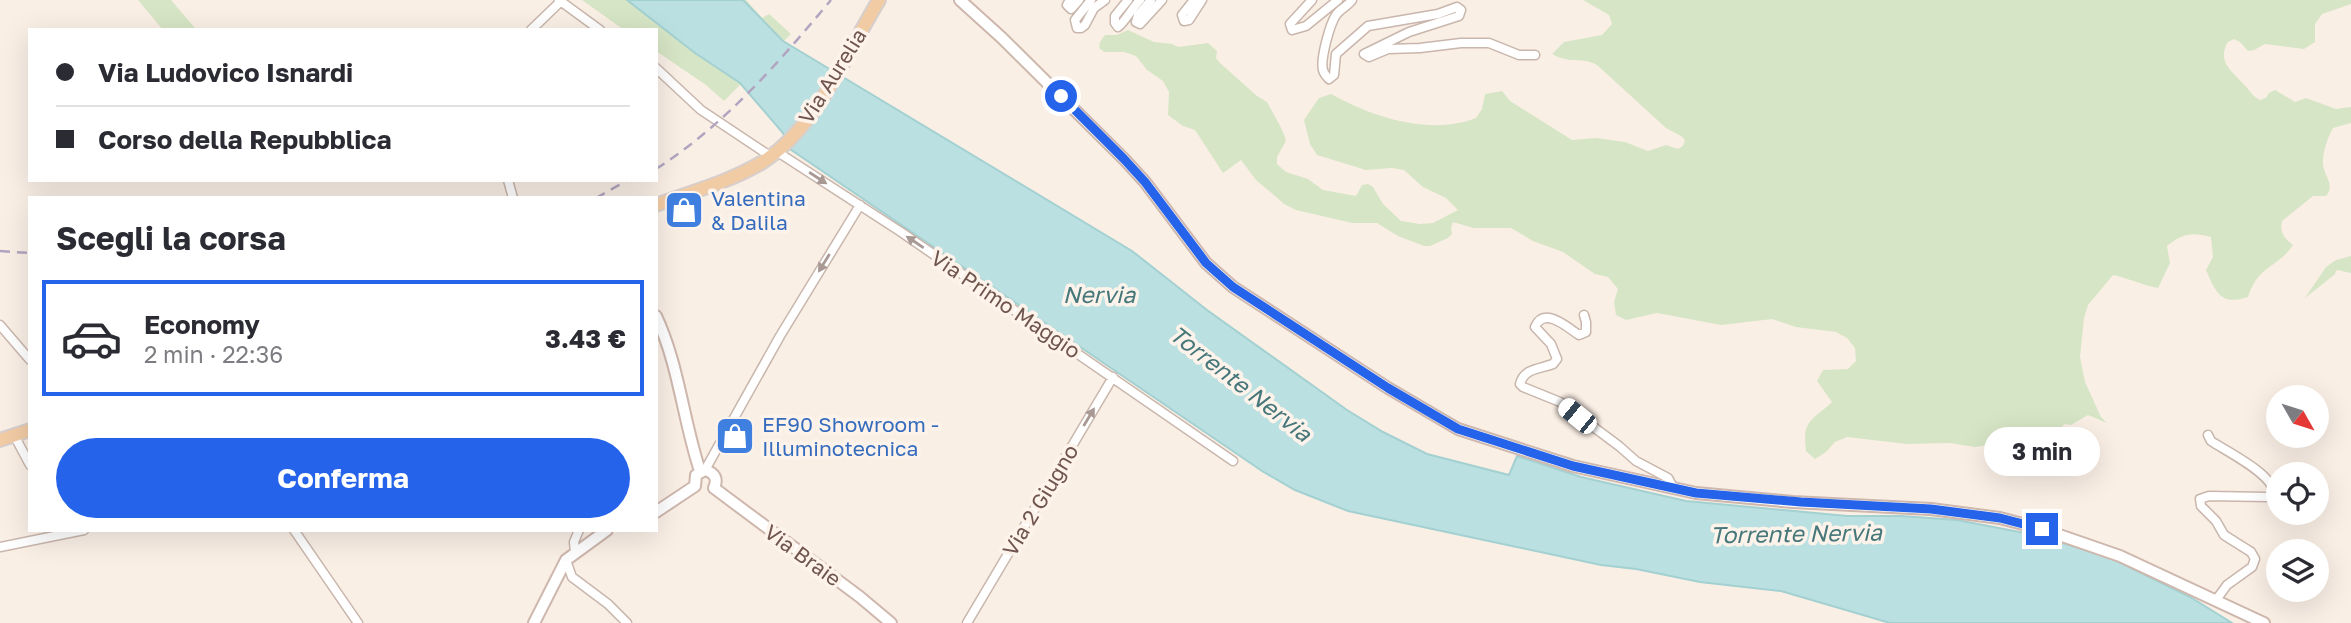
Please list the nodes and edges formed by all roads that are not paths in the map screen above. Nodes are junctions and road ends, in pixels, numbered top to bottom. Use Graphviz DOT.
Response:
graph roads {
  1 [pos="879,0"];
  2 [pos="960,0"];
  3 [pos="1070,0"];
  4 [pos="1079,0"];
  5 [pos="1091,0"];
  6 [pos="1105,0"];
  7 [pos="1128,0"];
  8 [pos="1140,0"];
  9 [pos="1152,0"];
  10 [pos="1162,0"];
  11 [pos="1194,0"];
  12 [pos="1202,0"];
  13 [pos="1312,0"];
  14 [pos="1338,0"];
  15 [pos="1352,0"];
  16 [pos="560,1"];
  17 [pos="533,28"];
  18 [pos="597,28"];
  19 [pos="1535,55"];
  20 [pos="658,70"];
  21 [pos="775,152"];
  22 [pos="658,204"];
  23 [pos="860,205"];
  24 [pos="1584,315"];
  25 [pos="658,320"];
  26 [pos="0,325"];
  27 [pos="28,358"];
  28 [pos="1113,377"];
  29 [pos="25,434"];
  30 [pos="2208,435"];
  31 [pos="0,440"];
  32 [pos="28,453"];
  33 [pos="1233,461"];
  34 [pos="703,470"];
  35 [pos="695,486"];
  36 [pos="714,488"];
  37 [pos="1674,489"];
  38 [pos="658,511"];
  39 [pos="67,532"];
  40 [pos="295,532"];
  41 [pos="578,532"];
  42 [pos="604,532"];
  43 [pos="0,547"];
  44 [pos="571,556"];
  45 [pos="2216,600"];
  46 [pos="358,623"];
  47 [pos="534,623"];
  48 [pos="627,623"];
  49 [pos="891,623"];
  50 [pos="967,623"];
  51 [pos="2264,623"];
  1 -- 21 [label="main road, Via Aurelia"];
  2 -- 37 [label="main road"];
  3 -- 4 [label="street"];
  5 -- 6 [label="street"];
  7 -- 8 [label="street"];
  9 -- 10 [label="street"];
  11 -- 12 [label="street"];
  13 -- 14 [label="street"];
  15 -- 19 [label="street"];
  16 -- 17 [label="street"];
  16 -- 18 [label="street"];
  20 -- 21 [label="street, Via Primo Maggio"];
  21 -- 22 [label="main road, Via Aurelia"];
  21 -- 23 [label="street, Via Primo Maggio, one-way"];
  28 -- 23 [label="street, Via Primo Maggio, one-way"];
  23 -- 34 [label="street, one-way"];
  24 -- 37 [label="street"];
  25 -- 34 [label="main road"];
  26 -- 27 [label="street"];
  28 -- 33 [label="street, Via Primo Maggio"];
  50 -- 28 [label="street, Via 2 Giugno, one-way"];
  29 -- 31 [label="main road"];
  29 -- 32 [label="street"];
  30 -- 45 [label="street"];
  34 -- 35 [label="main road"];
  34 -- 36 [label="main road"];
  35 -- 36 [label="main road"];
  35 -- 38 [label="main road"];
  36 -- 49 [label="main road, Via Braie"];
  37 -- 45 [label="main road"];
  39 -- 43 [label="street"];
  40 -- 46 [label="street"];
  41 -- 44 [label="street"];
  42 -- 44 [label="main road"];
  44 -- 47 [label="main road"];
  44 -- 48 [label="street"];
  45 -- 51 [label="main road"];
}
